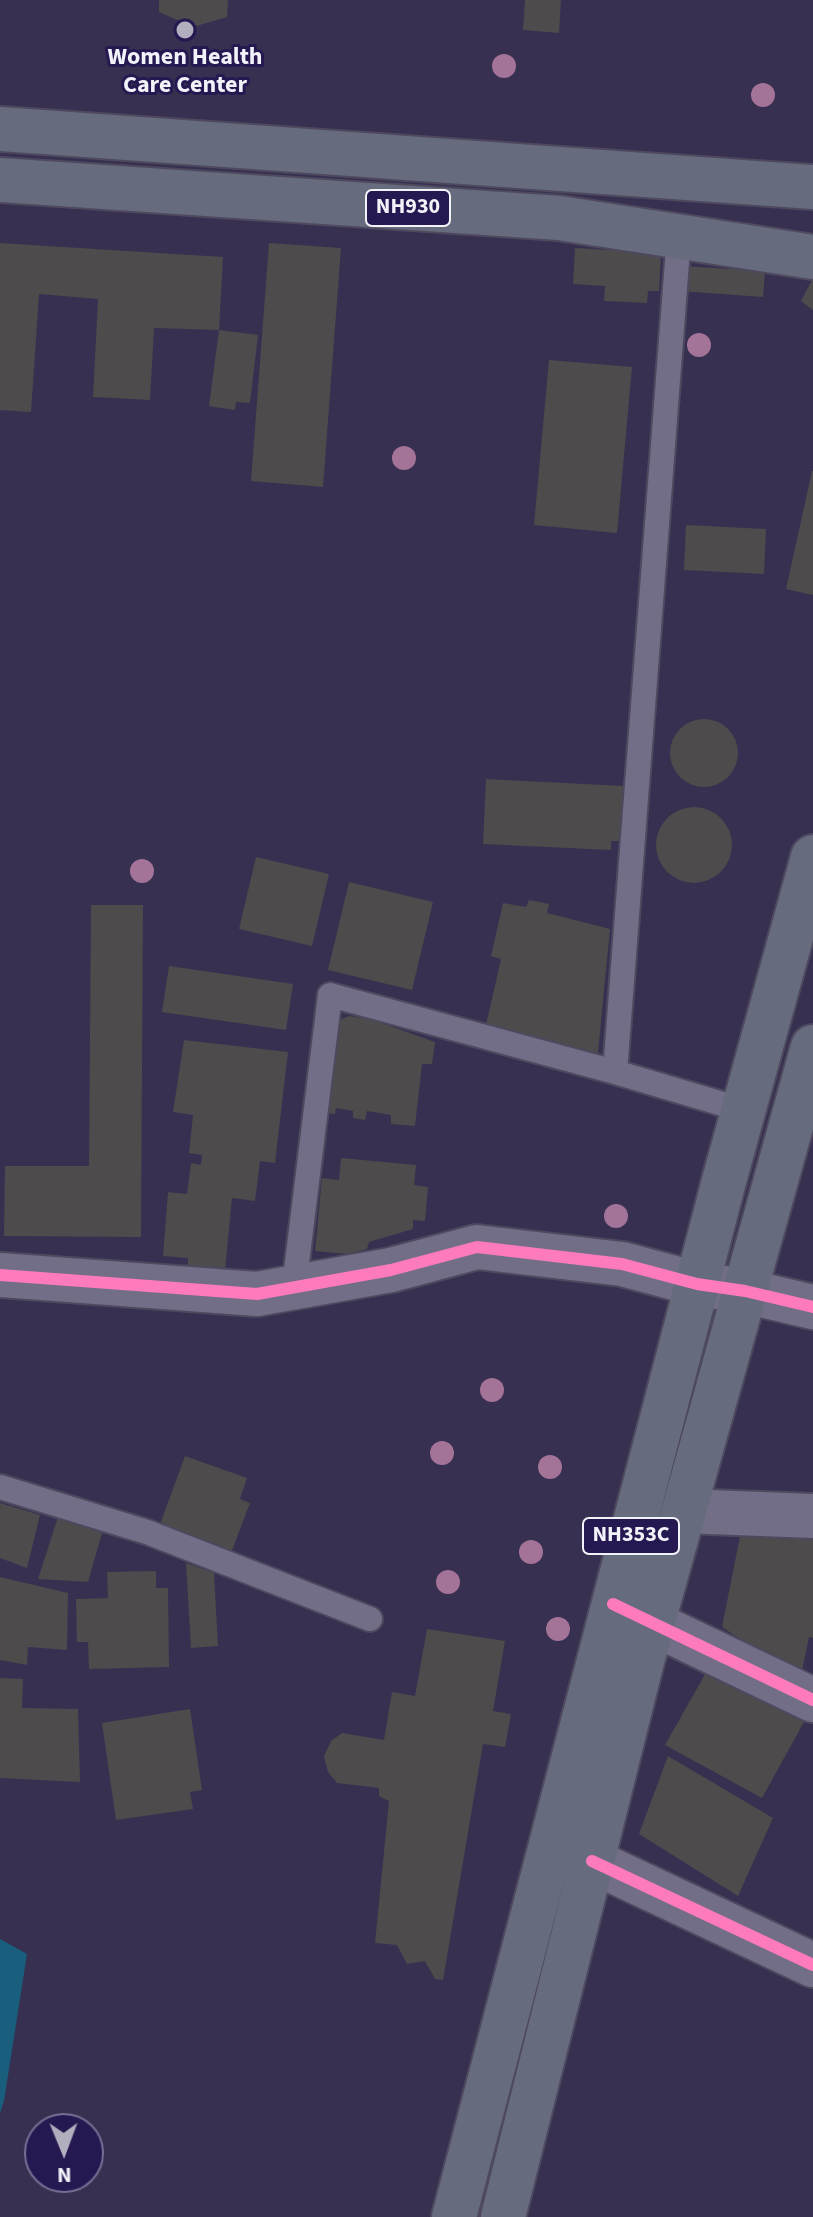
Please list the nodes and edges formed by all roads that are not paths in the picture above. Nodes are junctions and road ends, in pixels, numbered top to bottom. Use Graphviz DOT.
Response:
graph roads {
  1 [pos="0,129"];
  2 [pos="0,180"];
  3 [pos="813,187"];
  4 [pos="679,236"];
  5 [pos="813,257"];
  6 [pos="813,857"];
  7 [pos="813,1047"];
  8 [pos="615,1072"];
  9 [pos="743,1110"];
  10 [pos="0,1275"];
  11 [pos="697,1284"];
  12 [pos="294,1287"];
  13 [pos="745,1291"];
  14 [pos="813,1307"];
  15 [pos="0,1487"];
  16 [pos="684,1511"];
  17 [pos="813,1516"];
  18 [pos="613,1604"];
  19 [pos="370,1619"];
  20 [pos="652,1624"];
  21 [pos="813,1700"];
  22 [pos="592,1861"];
  23 [pos="813,1965"];
  24 [pos="454,2217"];
  25 [pos="503,2217"];
  1 -- 3 [label="highway, NH930"];
  2 -- 4 [label="highway, NH930"];
  4 -- 5 [label="highway, NH930"];
  4 -- 8 [label="lane"];
  6 -- 9 [label="highway, NH353C"];
  7 -- 13 [label="highway, NH353C"];
  8 -- 9 [label="lane"];
  8 -- 12 [label="lane"];
  9 -- 11 [label="highway, NH353C"];
  10 -- 12 [label="street"];
  11 -- 12 [label="street"];
  11 -- 13 [label="street"];
  11 -- 18 [label="highway, NH353C"];
  13 -- 14 [label="street"];
  13 -- 16 [label="highway, NH353C"];
  15 -- 19 [label="lane"];
  16 -- 17 [label="street"];
  16 -- 20 [label="highway, NH353C"];
  18 -- 20 [label="street"];
  18 -- 24 [label="highway, NH353C"];
  20 -- 21 [label="street"];
  20 -- 22 [label="highway, NH353C"];
  22 -- 23 [label="street"];
  22 -- 25 [label="highway, NH353C"];
}
